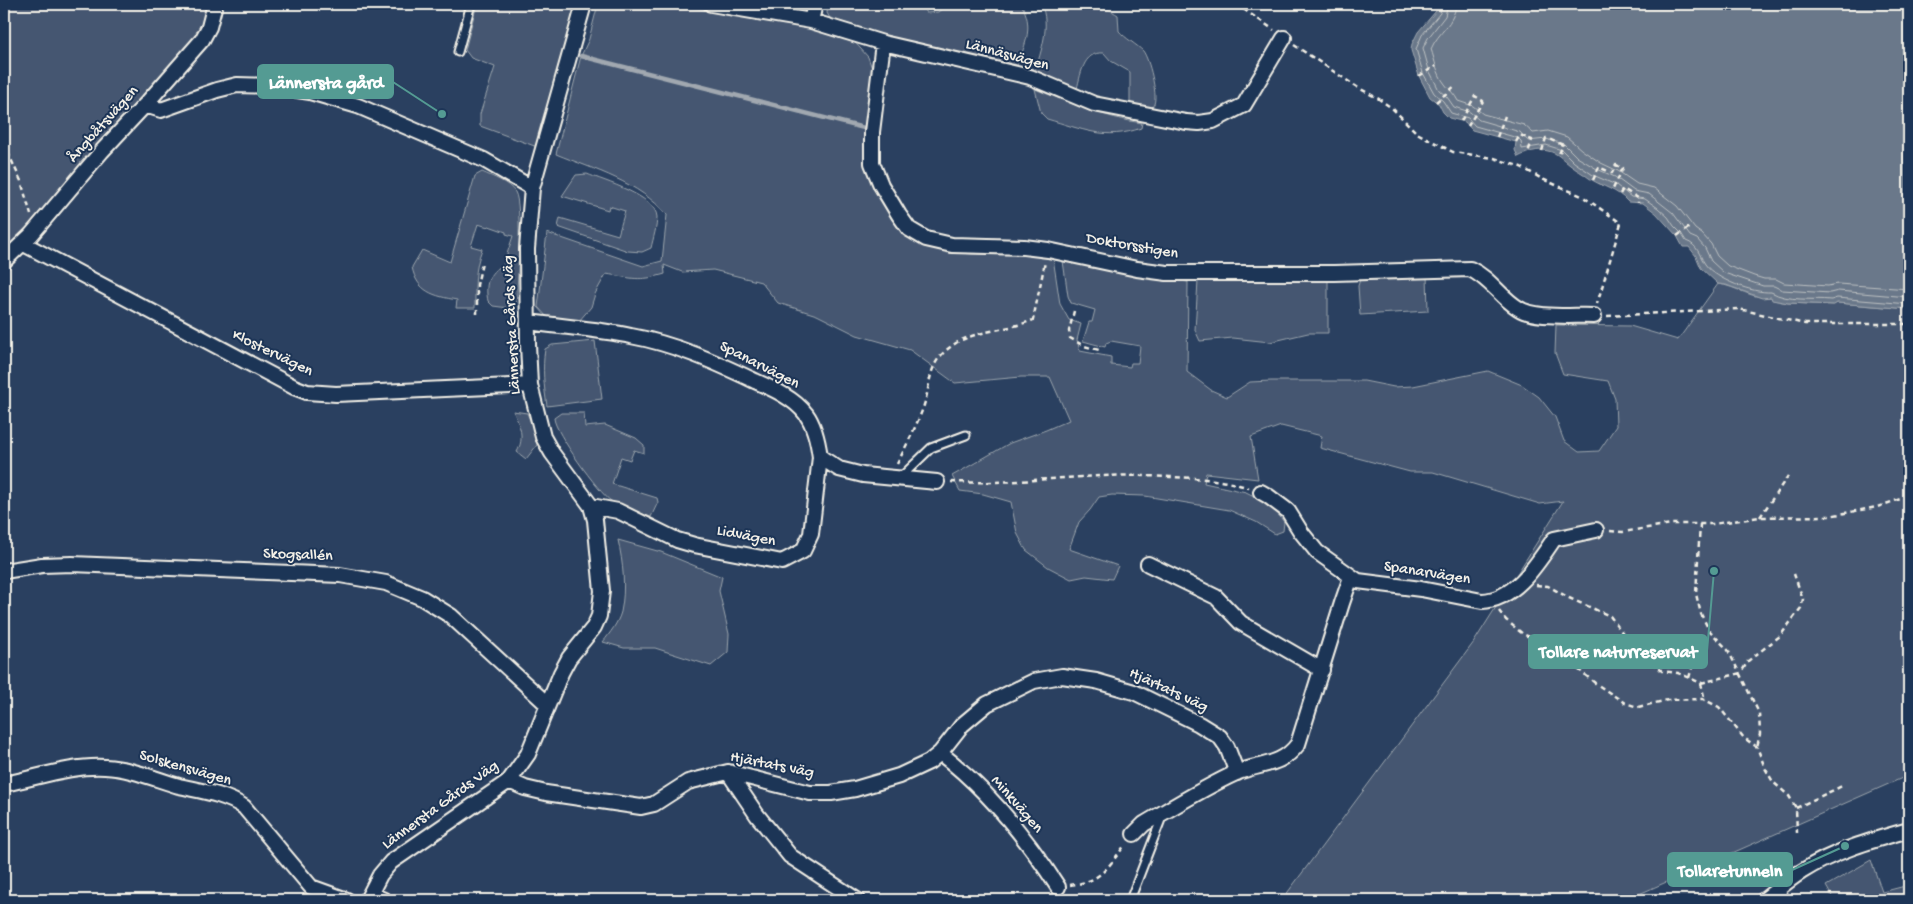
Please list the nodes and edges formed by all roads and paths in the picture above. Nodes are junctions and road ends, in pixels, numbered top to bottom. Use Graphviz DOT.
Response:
graph roads {
  1 [pos="215,4"];
  2 [pos="471,4"];
  3 [pos="584,4"];
  4 [pos="711,4"];
  5 [pos="815,4"];
  6 [pos="1236,4"];
  7 [pos="811,21"];
  8 [pos="1284,38"];
  9 [pos="883,43"];
  10 [pos="458,52"];
  11 [pos="1436,66"];
  12 [pos="1418,76"];
  13 [pos="1456,85"];
  14 [pos="1436,102"];
  15 [pos="145,105"];
  16 [pos="1505,116"];
  17 [pos="1461,121"];
  18 [pos="1468,126"];
  19 [pos="1498,137"];
  20 [pos="1516,142"];
  21 [pos="4,144"];
  22 [pos="1542,150"];
  23 [pos="1528,153"];
  24 [pos="1559,154"];
  25 [pos="1593,180"];
  26 [pos="532,188"];
  27 [pos="1613,189"];
  28 [pos="1620,194"];
  29 [pos="1638,203"];
  30 [pos="1691,226"];
  31 [pos="1677,236"];
  32 [pos="28,239"];
  33 [pos="1048,250"];
  34 [pos="4,261"];
  35 [pos="482,263"];
  36 [pos="1074,311"];
  37 [pos="477,314"];
  38 [pos="1594,316"];
  39 [pos="529,322"];
  40 [pos="1909,324"];
  41 [pos="1099,350"];
  42 [pos="530,385"];
  43 [pos="966,435"];
  44 [pos="820,457"];
  45 [pos="1788,476"];
  46 [pos="894,478"];
  47 [pos="937,482"];
  48 [pos="1261,492"];
  49 [pos="1909,496"];
  50 [pos="591,506"];
  51 [pos="1760,517"];
  52 [pos="1700,524"];
  53 [pos="1596,530"];
  54 [pos="1148,564"];
  55 [pos="4,571"];
  56 [pos="1794,574"];
  57 [pos="1351,577"];
  58 [pos="1516,586"];
  59 [pos="1491,600"];
  60 [pos="1705,649"];
  61 [pos="1322,670"];
  62 [pos="1740,673"];
  63 [pos="1689,678"];
  64 [pos="1701,684"];
  65 [pos="1705,701"];
  66 [pos="548,705"];
  67 [pos="1757,747"];
  68 [pos="940,753"];
  69 [pos="728,772"];
  70 [pos="1237,773"];
  71 [pos="509,782"];
  72 [pos="4,784"];
  73 [pos="1844,785"];
  74 [pos="1796,808"];
  75 [pos="1165,813"];
  76 [pos="1909,830"];
  77 [pos="1797,833"];
  78 [pos="1134,834"];
  79 [pos="1058,887"];
  80 [pos="1782,894"];
  81 [pos="368,897"];
  82 [pos="347,900"];
  83 [pos="384,900"];
  84 [pos="857,900"];
  85 [pos="1130,900"];
  86 [pos="1764,900"];
  1 -- 15 [label="street, Ångbåtsvägen"];
  2 -- 10 [label="lane"];
  3 -- 26 [label="street, Lännersta Gårds Väg"];
  4 -- 7 [label="street, Lännäsvägen"];
  5 -- 7 [label="street"];
  6 -- 8 [label="path"];
  7 -- 9 [label="street, Lännäsvägen"];
  8 -- 9 [label="street, Lännäsvägen"];
  8 -- 38 [label="path"];
  9 -- 33 [label="street, Doktorsstigen"];
  11 -- 12 [label="path"];
  13 -- 14 [label="path"];
  15 -- 26 [label="street"];
  15 -- 32 [label="street, Ångbåtsvägen"];
  16 -- 19 [label="path"];
  17 -- 18 [label="path"];
  20 -- 23 [label="path"];
  21 -- 32 [label="path"];
  22 -- 24 [label="path"];
  25 -- 27 [label="path"];
  26 -- 39 [label="street, Lännersta Gårds Väg"];
  28 -- 29 [label="path"];
  30 -- 31 [label="path"];
  32 -- 34 [label="street, Ångbåtsvägen"];
  32 -- 42 [label="street, Klostervägen"];
  33 -- 38 [label="street, Doktorsstigen"];
  33 -- 46 [label="path"];
  35 -- 37 [label="path"];
  36 -- 41 [label="path"];
  38 -- 40 [label="path"];
  39 -- 42 [label="street, Lännersta Gårds Väg"];
  39 -- 44 [label="street, Spanarvägen"];
  42 -- 50 [label="street, Lännersta Gårds Väg"];
  43 -- 46 [label="lane"];
  44 -- 46 [label="street"];
  44 -- 50 [label="street, Lidvägen"];
  45 -- 51 [label="path"];
  46 -- 47 [label="street"];
  47 -- 48 [label="path"];
  48 -- 57 [label="street, Spanarvägen"];
  49 -- 51 [label="path"];
  50 -- 66 [label="street, Lännersta Gårds Väg"];
  51 -- 52 [label="path"];
  52 -- 53 [label="path"];
  52 -- 62 [label="path"];
  53 -- 58 [label="street, Spanarvägen"];
  54 -- 61 [label="street"];
  55 -- 66 [label="street, Skogsallén"];
  56 -- 62 [label="path"];
  57 -- 59 [label="street, Spanarvägen"];
  57 -- 61 [label="street"];
  58 -- 59 [label="street, Spanarvägen"];
  58 -- 63 [label="path"];
  59 -- 65 [label="path"];
  60 -- 63 [label="path"];
  61 -- 70 [label="street"];
  62 -- 64 [label="path"];
  62 -- 67 [label="path"];
  63 -- 64 [label="path"];
  64 -- 65 [label="path"];
  65 -- 67 [label="path"];
  66 -- 71 [label="street, Lännersta Gårds Väg"];
  67 -- 74 [label="path"];
  68 -- 69 [label="street, Hjärtats väg"];
  68 -- 70 [label="street, Hjärtats väg"];
  68 -- 79 [label="street, Minkvägen"];
  69 -- 71 [label="street, Hjärtats väg"];
  69 -- 84 [label="street"];
  70 -- 75 [label="street"];
  71 -- 81 [label="street, Lännersta Gårds Väg"];
  72 -- 82 [label="street, Solskensvägen"];
  73 -- 74 [label="path"];
  74 -- 77 [label="path"];
  75 -- 78 [label="street"];
  75 -- 85 [label="lane"];
  76 -- 80 [label="street"];
  78 -- 79 [label="path"];
  80 -- 86 [label="street"];
  81 -- 83 [label="street"];
}
